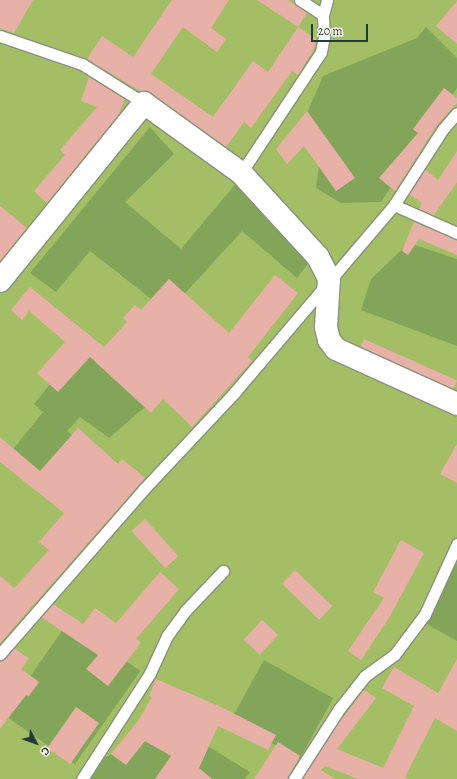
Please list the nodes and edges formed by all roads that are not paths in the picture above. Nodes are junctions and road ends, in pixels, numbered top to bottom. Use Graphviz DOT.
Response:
graph roads {
  1 [pos="300,0"];
  2 [pos="327,0"];
  3 [pos="323,15"];
  4 [pos="0,36"];
  5 [pos="144,102"];
  6 [pos="457,113"];
  7 [pos="241,173"];
  8 [pos="394,205"];
  9 [pos="457,233"];
  10 [pos="329,279"];
  11 [pos="0,281"];
  12 [pos="457,404"];
  13 [pos="457,544"];
  14 [pos="223,572"];
  15 [pos="0,654"];
  16 [pos="82,779"];
  17 [pos="294,779"];
  1 -- 3 [label="lane"];
  2 -- 3 [label="lane"];
  3 -- 7 [label="lane"];
  4 -- 5 [label="lane"];
  5 -- 7 [label="street"];
  5 -- 11 [label="street"];
  6 -- 8 [label="lane"];
  7 -- 10 [label="street"];
  8 -- 9 [label="lane"];
  8 -- 10 [label="lane"];
  10 -- 12 [label="street"];
  10 -- 15 [label="lane"];
  13 -- 17 [label="lane"];
  14 -- 16 [label="lane"];
}
